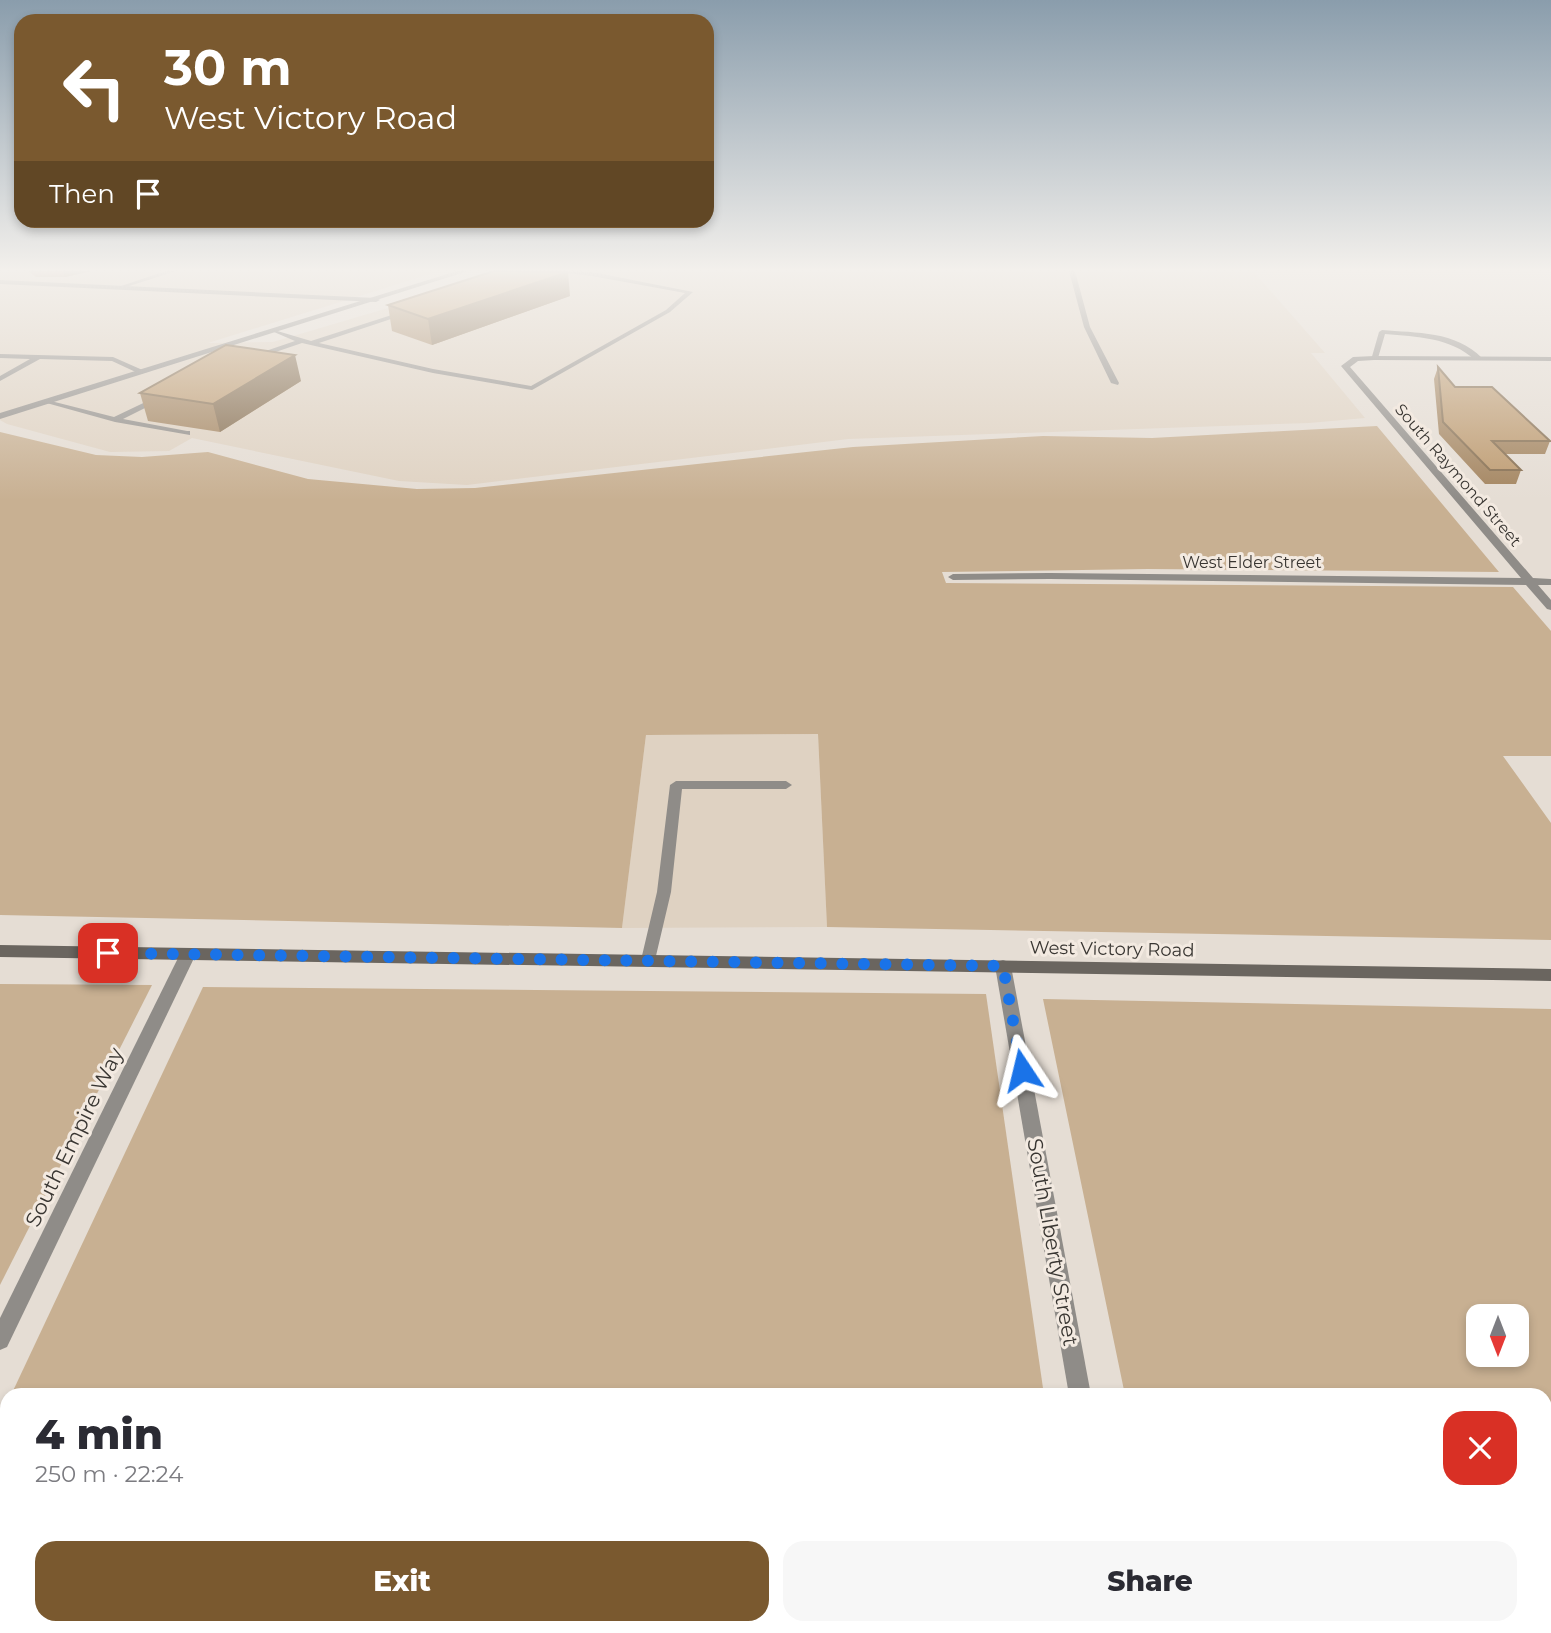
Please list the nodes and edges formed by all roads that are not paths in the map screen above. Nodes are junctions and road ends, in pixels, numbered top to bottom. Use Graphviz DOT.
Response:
graph roads {
  1 [pos="223,347"];
  2 [pos="283,347"];
  3 [pos="329,347"];
  4 [pos="604,347"];
  5 [pos="1097,347"];
  6 [pos="1377,347"];
  7 [pos="1464,347"];
  8 [pos="0,356"];
  9 [pos="40,356"];
  10 [pos="251,358"];
  11 [pos="1374,358"];
  12 [pos="1478,358"];
  13 [pos="1551,359"];
  14 [pos="143,372"];
  15 [pos="0,379"];
  16 [pos="1115,383"];
  17 [pos="164,395"];
  18 [pos="47,401"];
  19 [pos="0,416"];
  20 [pos="115,419"];
  21 [pos="187,433"];
  22 [pos="953,578"];
  23 [pos="1528,581"];
  24 [pos="1551,582"];
  25 [pos="1551,607"];
  26 [pos="786,785"];
  27 [pos="0,951"];
  28 [pos="188,954"];
  29 [pos="648,960"];
  30 [pos="1003,966"];
  31 [pos="1551,975"];
  32 [pos="0,1340"];
  33 [pos="1079,1388"];
  1 -- 14 [label="street"];
  2 -- 10 [label="lane"];
  3 -- 4 [label="lane"];
  5 -- 16 [label="lane"];
  6 -- 11 [label="lane"];
  7 -- 12 [label="lane"];
  8 -- 9 [label="lane"];
  9 -- 14 [label="lane"];
  9 -- 15 [label="lane"];
  11 -- 12 [label="street"];
  11 -- 23 [label="street, South Raymond Street"];
  12 -- 13 [label="street"];
  14 -- 18 [label="street"];
  17 -- 20 [label="lane"];
  18 -- 19 [label="street"];
  18 -- 20 [label="lane"];
  20 -- 21 [label="lane"];
  22 -- 23 [label="street, West Elder Street"];
  23 -- 24 [label="street, West Elder Street"];
  23 -- 25 [label="street, South Raymond Street"];
  26 -- 29 [label="lane"];
  27 -- 28 [label="main road, West Victory Road"];
  28 -- 29 [label="main road, West Victory Road"];
  28 -- 32 [label="street, South Empire Way"];
  29 -- 30 [label="main road, West Victory Road"];
  30 -- 31 [label="main road, West Victory Road"];
  30 -- 33 [label="street, South Liberty Street"];
}
